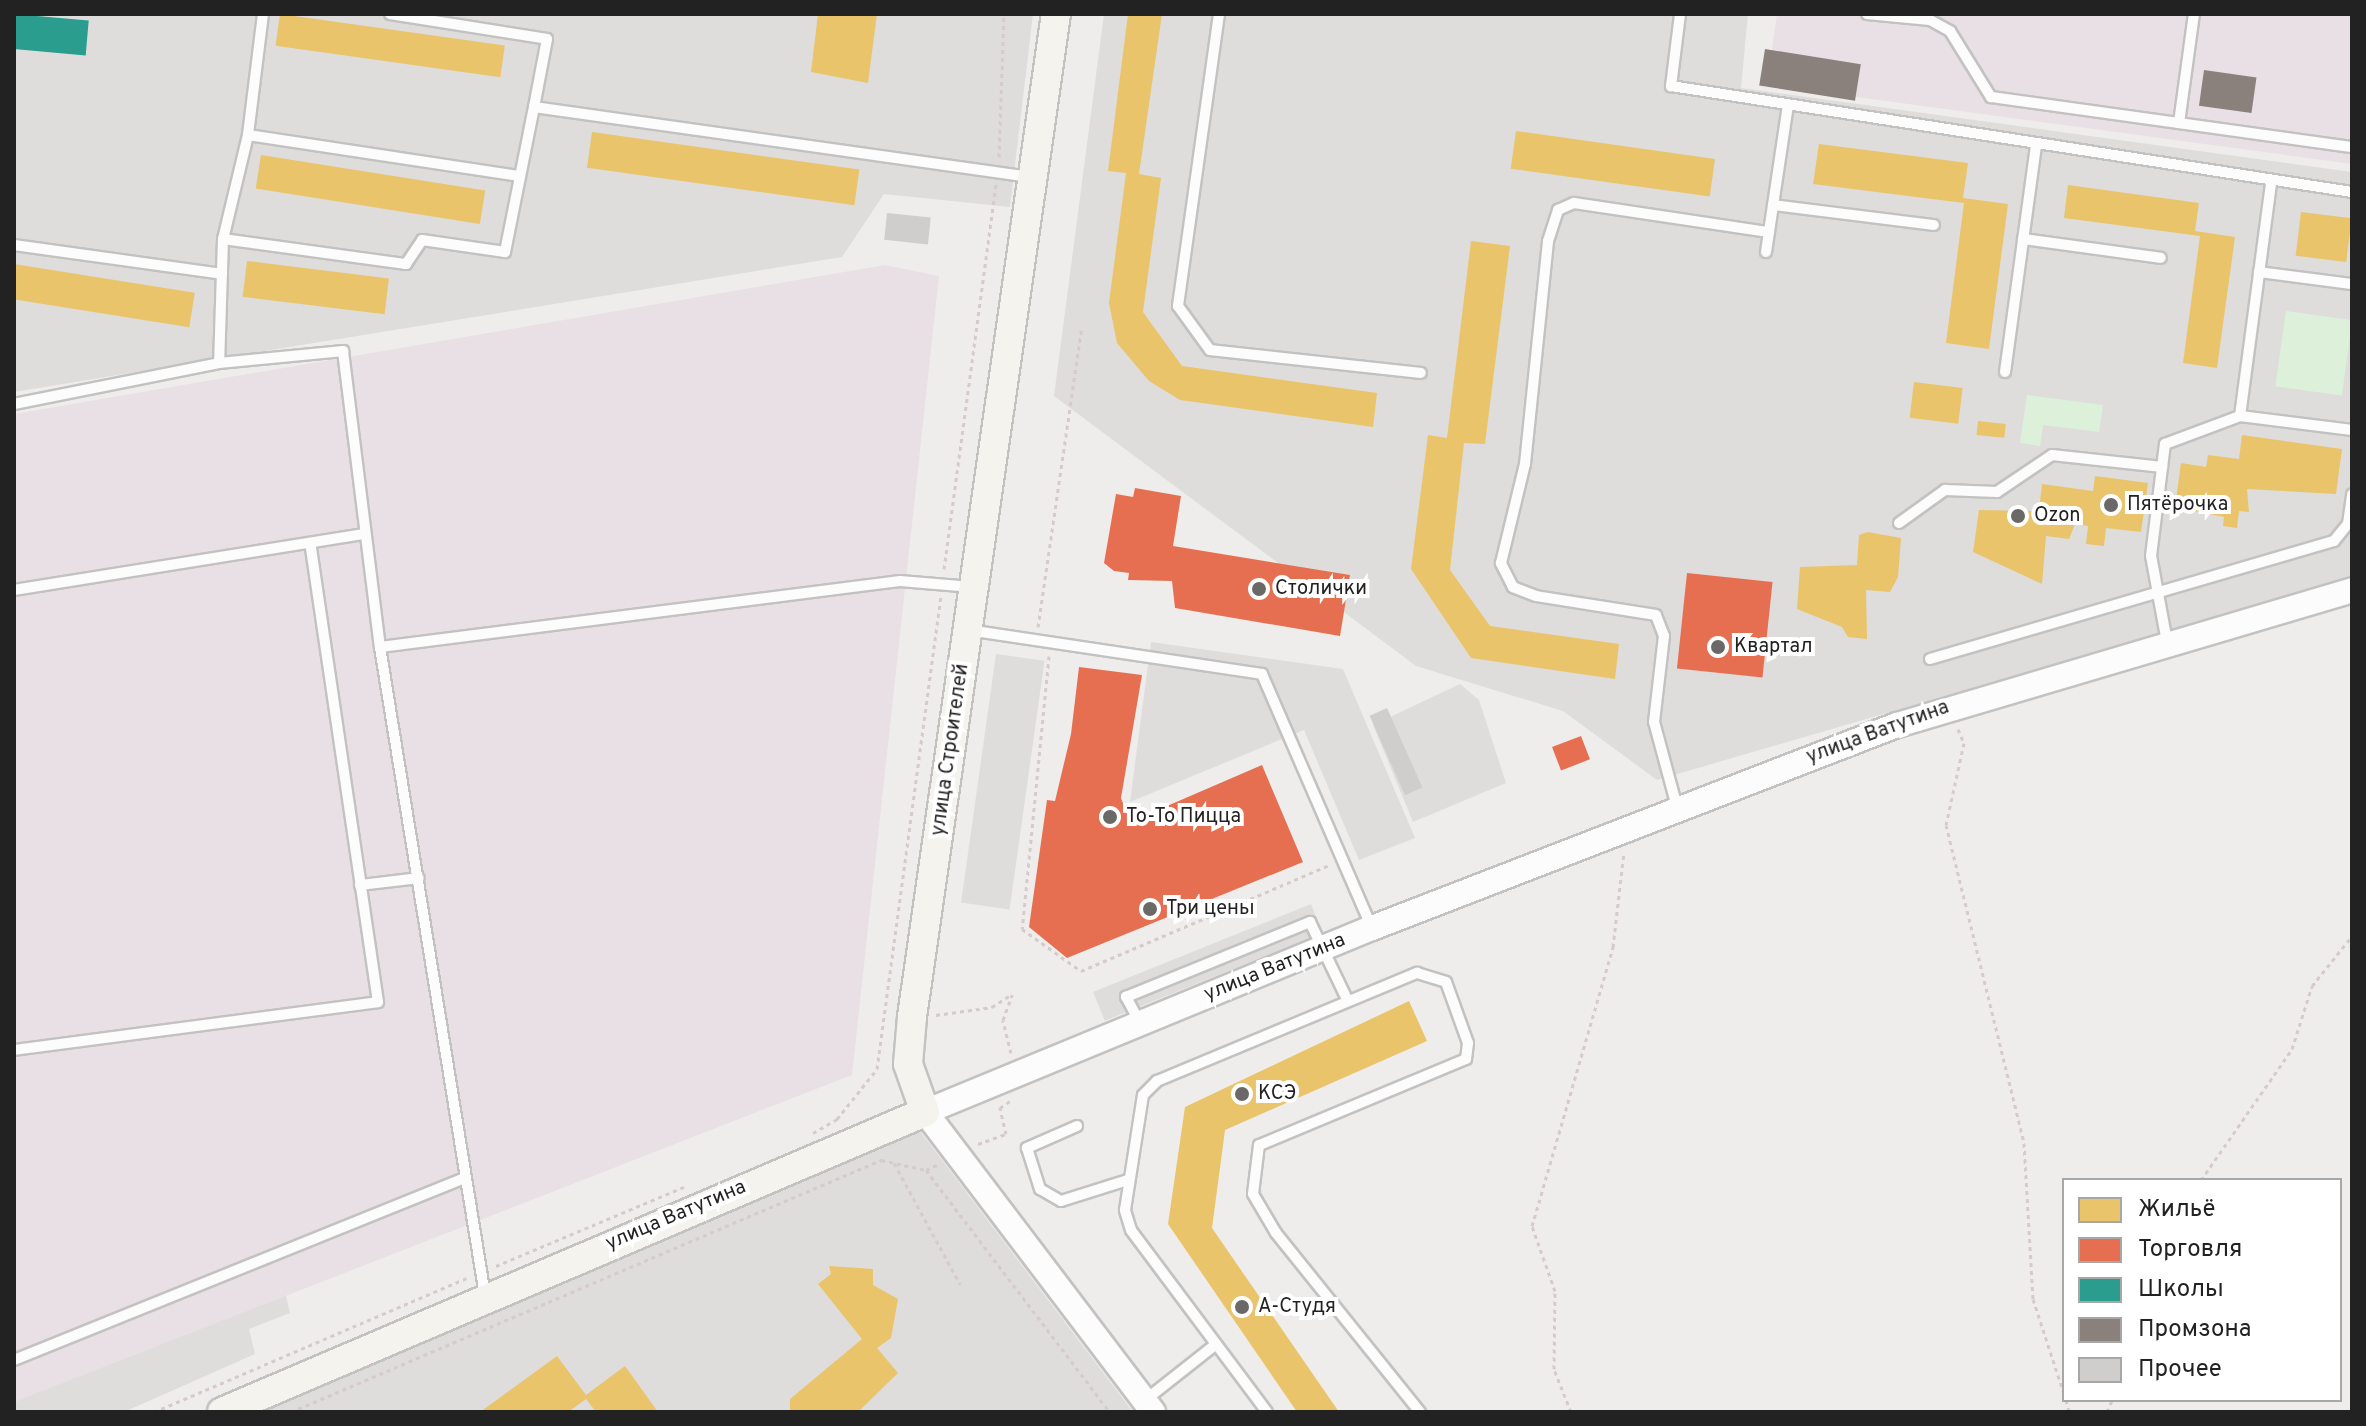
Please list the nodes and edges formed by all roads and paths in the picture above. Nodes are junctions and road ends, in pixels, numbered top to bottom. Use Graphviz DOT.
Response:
graph roads {
  1 [pos="263,14"];
  2 [pos="390,14"];
  3 [pos="1004,14"];
  4 [pos="1056,14"];
  5 [pos="1219,14"];
  6 [pos="1680,14"];
  7 [pos="1867,14"];
  8 [pos="2194,14"];
  9 [pos="1788,105"];
  10 [pos="534,107"];
  11 [pos="2179,123"];
  12 [pos="248,135"];
  13 [pos="2036,145"];
  14 [pos="2352,147"];
  15 [pos="998,173"];
  16 [pos="520,176"];
  17 [pos="1036,178"];
  18 [pos="2271,183"];
  19 [pos="2352,192"];
  20 [pos="1773,205"];
  21 [pos="1934,225"];
  22 [pos="1769,232"];
  23 [pos="223,239"];
  24 [pos="2023,239"];
  25 [pos="14,245"];
  26 [pos="1766,252"];
  27 [pos="2161,258"];
  28 [pos="2259,272"];
  29 [pos="222,274"];
  30 [pos="2352,284"];
  31 [pos="1082,326"];
  32 [pos="219,363"];
  33 [pos="2005,372"];
  34 [pos="1421,373"];
  35 [pos="14,404"];
  36 [pos="2240,416"];
  37 [pos="2352,430"];
  38 [pos="2162,467"];
  39 [pos="2352,494"];
  40 [pos="1899,523"];
  41 [pos="363,534"];
  42 [pos="310,544"];
  43 [pos="942,584"];
  44 [pos="974,587"];
  45 [pos="14,590"];
  46 [pos="2352,590"];
  47 [pos="2157,593"];
  48 [pos="968,630"];
  49 [pos="1040,639"];
  50 [pos="2167,642"];
  51 [pos="380,647"];
  52 [pos="1930,659"];
  53 [pos="1949,707"];
  54 [pos="1677,807"];
  55 [pos="1620,830"];
  56 [pos="1343,860"];
  57 [pos="419,878"];
  58 [pos="360,885"];
  59 [pos="1372,928"];
  60 [pos="2352,936"];
  61 [pos="1324,949"];
  62 [pos="1346,997"];
  63 [pos="936,1015"];
  64 [pos="14,1050"];
  65 [pos="1012,1057"];
  66 [pos="1018,1096"];
  67 [pos="925,1112"];
  68 [pos="1077,1126"];
  69 [pos="806,1136"];
  70 [pos="957,1154"];
  71 [pos="894,1163"];
  72 [pos="926,1170"];
  73 [pos="465,1178"];
  74 [pos="2202,1178"];
  75 [pos="1128,1180"];
  76 [pos="693,1183"];
  77 [pos="484,1284"];
  78 [pos="960,1284"];
  79 [pos="1215,1345"];
  80 [pos="14,1360"];
  81 [pos="2062,1388"];
  82 [pos="1148,1406"];
  83 [pos="154,1412"];
  84 [pos="222,1412"];
  85 [pos="291,1412"];
  86 [pos="1110,1412"];
  87 [pos="1267,1412"];
  88 [pos="1420,1412"];
  89 [pos="1571,1412"];
  1 -- 12 [label="lane"];
  2 -- 10 [label="lane"];
  3 -- 15 [label="path"];
  4 -- 17 [label="main road, улица Строителей"];
  5 -- 34 [label="lane"];
  6 -- 9 [label="lane"];
  7 -- 11 [label="lane"];
  8 -- 11 [label="lane"];
  9 -- 13 [label="lane"];
  9 -- 20 [label="lane"];
  10 -- 15 [label="lane"];
  10 -- 16 [label="lane"];
  11 -- 14 [label="lane"];
  12 -- 16 [label="lane"];
  12 -- 23 [label="lane"];
  13 -- 18 [label="lane"];
  13 -- 24 [label="lane"];
  15 -- 17 [label="lane"];
  15 -- 43 [label="path"];
  16 -- 23 [label="lane"];
  17 -- 44 [label="main road, улица Строителей"];
  18 -- 19 [label="lane"];
  18 -- 28 [label="lane"];
  20 -- 21 [label="lane"];
  20 -- 22 [label="lane"];
  22 -- 26 [label="lane"];
  22 -- 54 [label="lane"];
  23 -- 29 [label="lane"];
  24 -- 27 [label="lane"];
  24 -- 33 [label="lane"];
  25 -- 29 [label="lane"];
  28 -- 30 [label="lane"];
  28 -- 36 [label="lane"];
  29 -- 32 [label="lane"];
  31 -- 49 [label="path"];
  32 -- 35 [label="lane"];
  32 -- 41 [label="lane"];
  36 -- 37 [label="lane"];
  36 -- 38 [label="lane"];
  38 -- 40 [label="lane"];
  38 -- 47 [label="lane"];
  39 -- 47 [label="lane"];
  41 -- 42 [label="lane"];
  41 -- 51 [label="lane"];
  42 -- 45 [label="lane"];
  42 -- 58 [label="lane"];
  43 -- 44 [label="lane"];
  43 -- 51 [label="lane"];
  43 -- 69 [label="path"];
  44 -- 48 [label="main road, улица Строителей"];
  46 -- 50 [label="street, улица Ватутина"];
  47 -- 50 [label="lane"];
  47 -- 52 [label="lane"];
  48 -- 49 [label="lane"];
  48 -- 67 [label="main road, улица Строителей"];
  49 -- 56 [label="lane"];
  49 -- 56 [label="path"];
  50 -- 53 [label="street, улица Ватутина"];
  51 -- 57 [label="lane"];
  53 -- 54 [label="street, улица Ватутина"];
  53 -- 81 [label="path"];
  54 -- 55 [label="street, улица Ватутина"];
  55 -- 59 [label="street, улица Ватутина"];
  55 -- 89 [label="path"];
  56 -- 59 [label="lane"];
  57 -- 58 [label="lane"];
  57 -- 73 [label="lane"];
  58 -- 64 [label="lane"];
  59 -- 61 [label="street, улица Ватутина"];
  60 -- 74 [label="path"];
  61 -- 62 [label="lane"];
  61 -- 67 [label="street, улица Ватутина"];
  62 -- 75 [label="lane"];
  62 -- 88 [label="lane"];
  63 -- 65 [label="path"];
  66 -- 70 [label="path"];
  67 -- 70 [label="street, улица Строителей"];
  67 -- 77 [label="main road, улица Ватутина"];
  68 -- 75 [label="lane"];
  70 -- 72 [label="path"];
  70 -- 82 [label="street, улица Строителей"];
  71 -- 72 [label="path"];
  71 -- 78 [label="path"];
  71 -- 85 [label="path"];
  72 -- 86 [label="path"];
  73 -- 77 [label="lane"];
  73 -- 80 [label="lane"];
  75 -- 79 [label="lane"];
  76 -- 77 [label="path"];
  77 -- 83 [label="path"];
  77 -- 84 [label="main road, улица Ватутина"];
  79 -- 82 [label="lane"];
  79 -- 87 [label="lane"];
}
